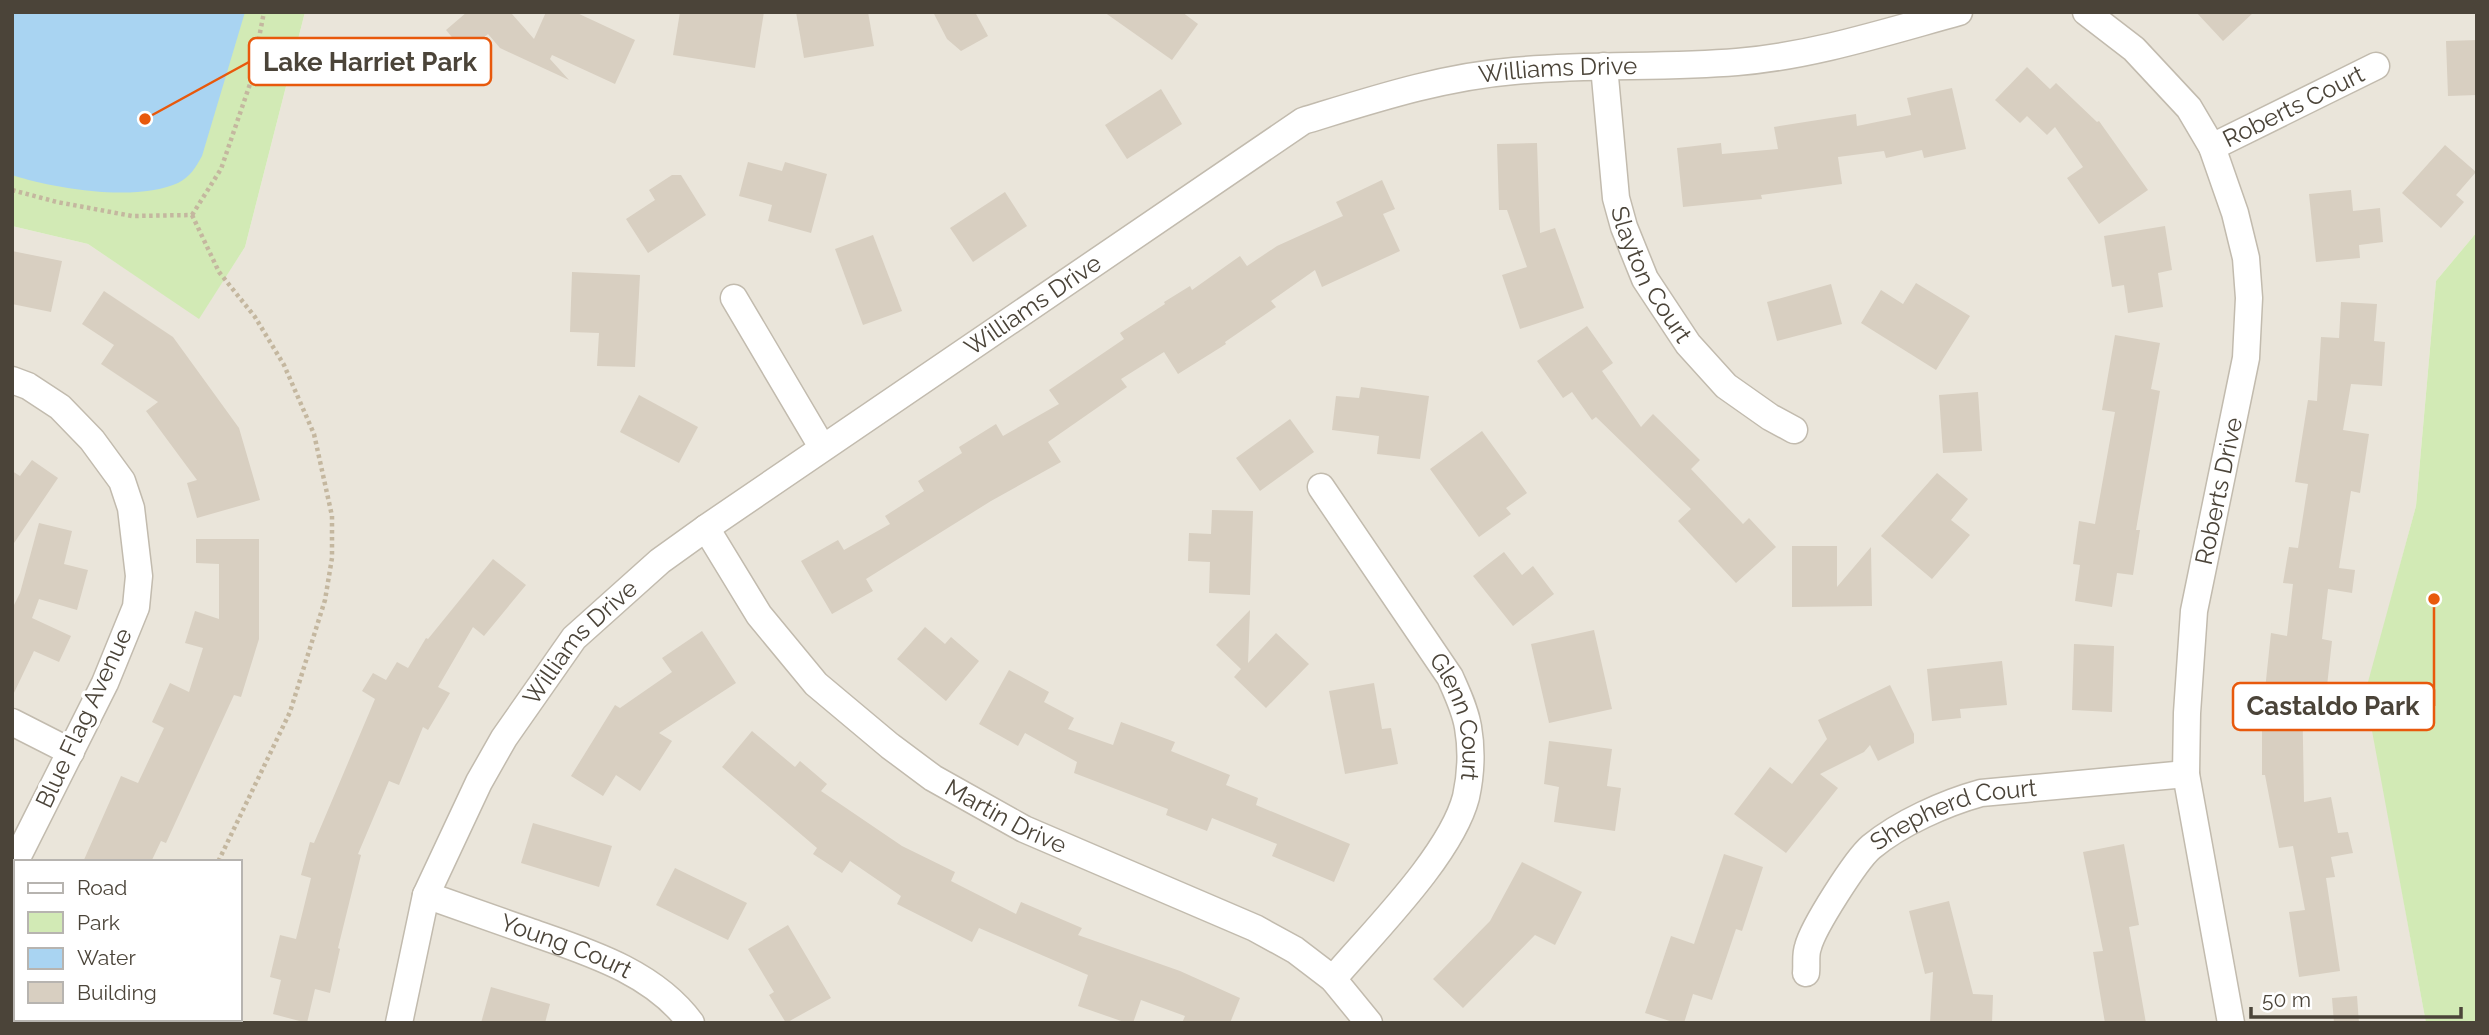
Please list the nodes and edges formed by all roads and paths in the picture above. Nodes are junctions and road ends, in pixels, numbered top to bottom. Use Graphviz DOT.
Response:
graph roads {
  1 [pos="264,12"];
  2 [pos="1959,12"];
  3 [pos="2086,12"];
  4 [pos="1604,66"];
  5 [pos="2376,66"];
  6 [pos="2213,147"];
  7 [pos="12,190"];
  8 [pos="192,215"];
  9 [pos="734,298"];
  10 [pos="12,380"];
  11 [pos="1794,430"];
  12 [pos="822,447"];
  13 [pos="1321,487"];
  14 [pos="706,528"];
  15 [pos="12,722"];
  16 [pos="71,752"];
  17 [pos="2186,774"];
  18 [pos="16,860"];
  19 [pos="219,860"];
  20 [pos="426,895"];
  21 [pos="1806,973"];
  22 [pos="1333,979"];
  23 [pos="399,1023"];
  24 [pos="691,1023"];
  25 [pos="1369,1023"];
  26 [pos="2231,1023"];
  1 -- 8 [label="path"];
  2 -- 4 [label="street, Williams Drive"];
  3 -- 6 [label="street, Roberts Drive"];
  4 -- 11 [label="street, Slayton Court"];
  4 -- 12 [label="street, Williams Drive"];
  5 -- 6 [label="street, Roberts Court"];
  6 -- 17 [label="street, Roberts Drive"];
  7 -- 8 [label="path"];
  8 -- 19 [label="path"];
  9 -- 12 [label="street"];
  10 -- 16 [label="street, Blue Flag Avenue"];
  12 -- 14 [label="street, Williams Drive"];
  13 -- 22 [label="street, Glenn Court"];
  14 -- 20 [label="street, Williams Drive"];
  14 -- 22 [label="street, Martin Drive"];
  15 -- 16 [label="street"];
  16 -- 18 [label="street, Blue Flag Avenue"];
  17 -- 21 [label="street, Shepherd Court"];
  17 -- 26 [label="street, Roberts Drive"];
  20 -- 23 [label="street, Williams Drive"];
  20 -- 24 [label="street, Young Court"];
  22 -- 25 [label="street, Martin Drive"];
}
